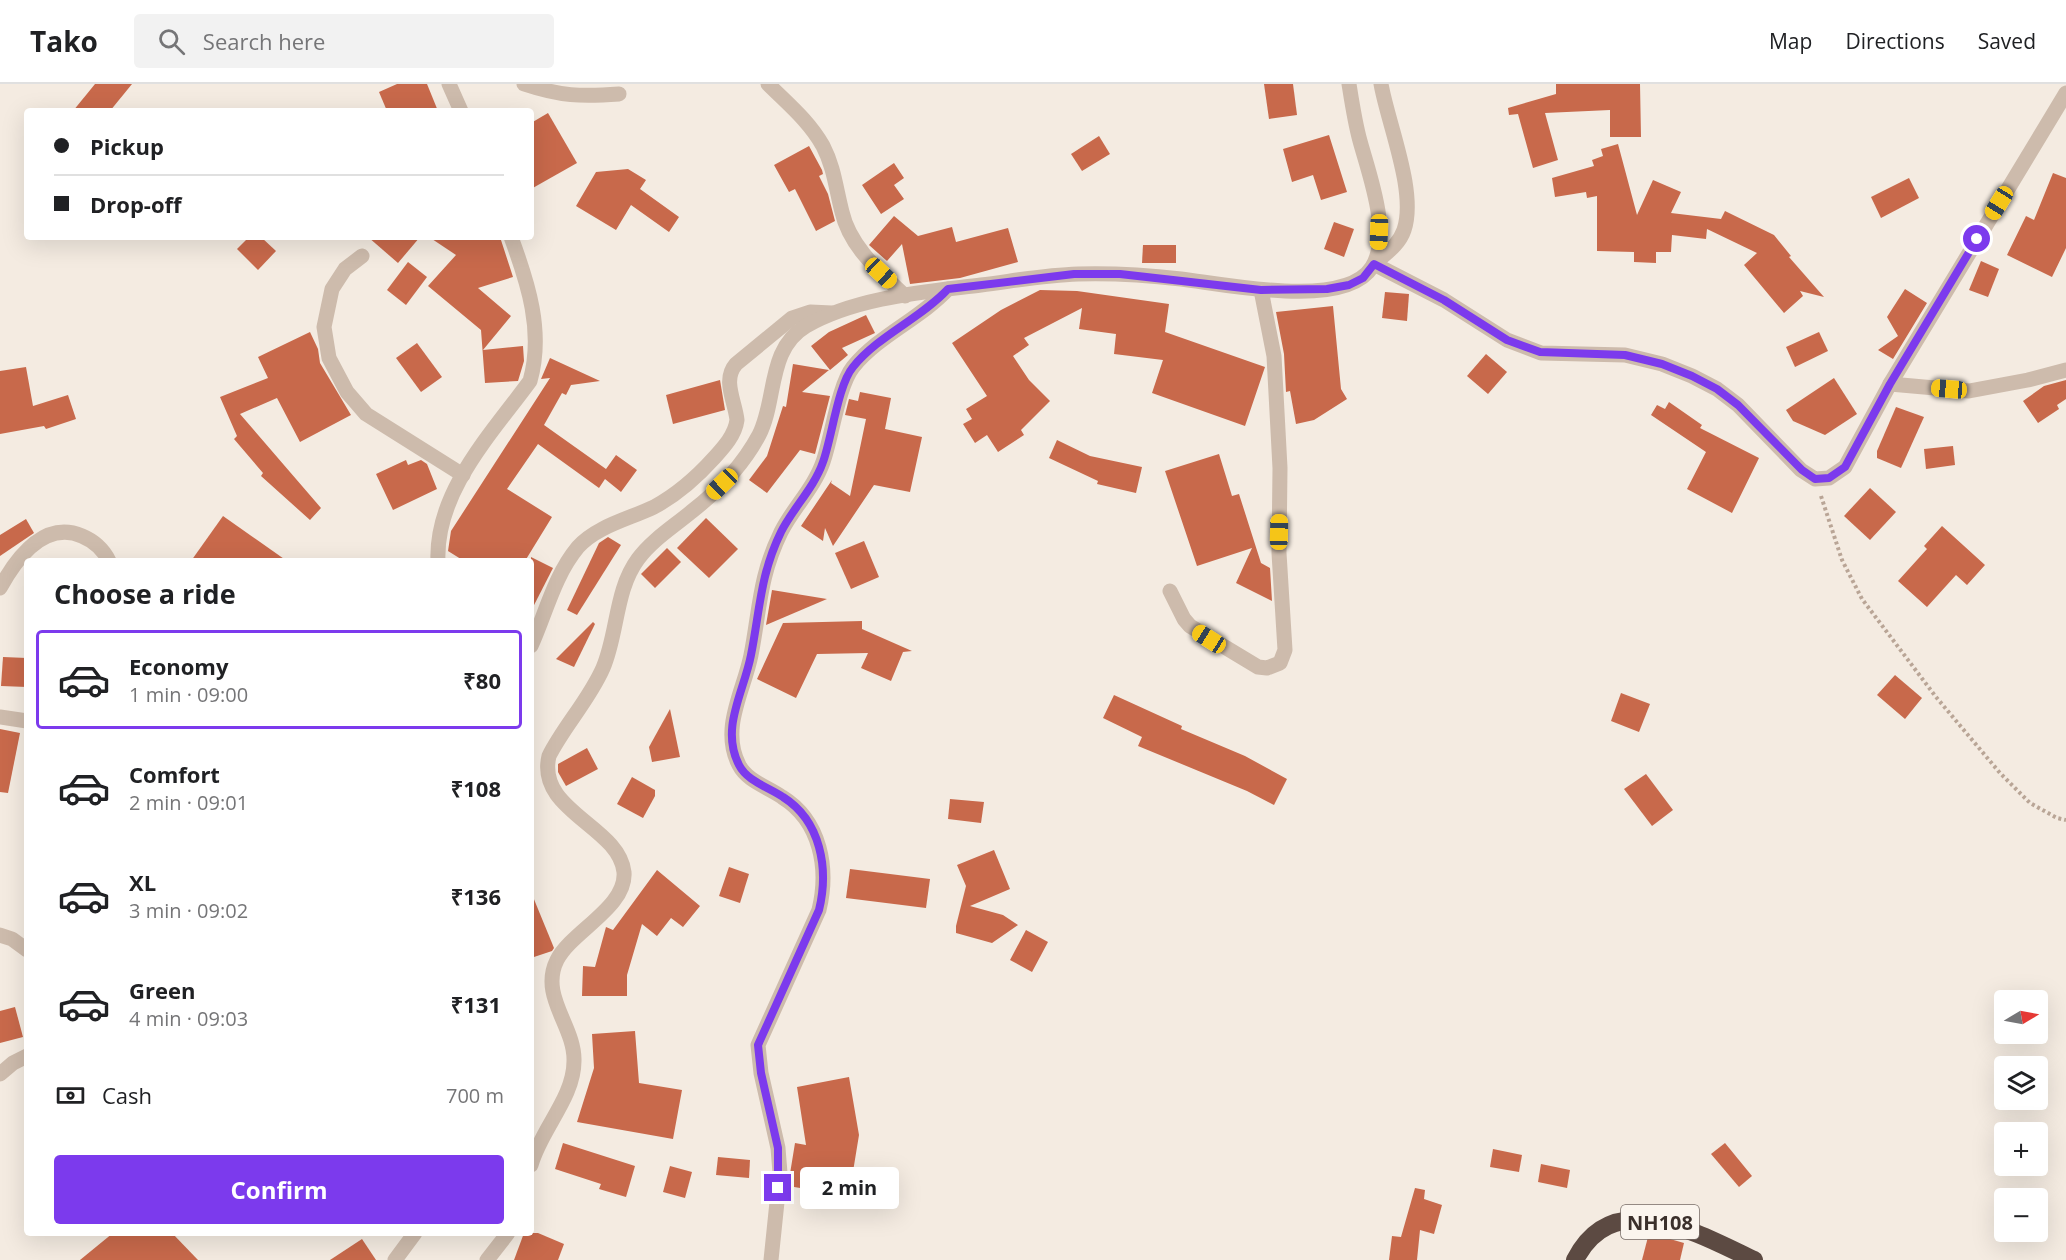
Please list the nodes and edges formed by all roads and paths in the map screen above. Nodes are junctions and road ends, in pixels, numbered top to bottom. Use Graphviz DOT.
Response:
graph roads {
  1 [pos="448,84"];
  2 [pos="524,84"];
  3 [pos="768,84"];
  4 [pos="1349,84"];
  5 [pos="1381,84"];
  6 [pos="2066,93"];
  7 [pos="619,94"];
  8 [pos="460,108"];
  9 [pos="512,240"];
  10 [pos="362,256"];
  11 [pos="1374,264"];
  12 [pos="948,289"];
  13 [pos="1261,290"];
  14 [pos="905,296"];
  15 [pos="836,313"];
  16 [pos="2066,370"];
  17 [pos="1890,384"];
  18 [pos="463,475"];
  19 [pos="1815,479"];
  20 [pos="107,558"];
  21 [pos="438,558"];
  22 [pos="0,588"];
  23 [pos="1170,591"];
  24 [pos="534,638"];
  25 [pos="0,717"];
  26 [pos="24,721"];
  27 [pos="2066,820"];
  28 [pos="0,935"];
  29 [pos="24,948"];
  30 [pos="24,1058"];
  31 [pos="0,1074"];
  32 [pos="534,1158"];
  33 [pos="413,1236"];
  34 [pos="507,1236"];
  35 [pos="395,1260"];
  36 [pos="487,1260"];
  37 [pos="771,1260"];
  38 [pos="1575,1260"];
  39 [pos="1754,1260"];
  1 -- 8 [label="street"];
  2 -- 7 [label="street"];
  3 -- 14 [label="street"];
  4 -- 11 [label="street"];
  5 -- 11 [label="street"];
  6 -- 17 [label="street"];
  9 -- 18 [label="street"];
  10 -- 18 [label="street"];
  11 -- 13 [label="street"];
  11 -- 19 [label="street"];
  12 -- 13 [label="street"];
  12 -- 14 [label="street"];
  12 -- 37 [label="street"];
  13 -- 23 [label="street"];
  14 -- 15 [label="street"];
  15 -- 24 [label="street"];
  15 -- 32 [label="street"];
  16 -- 17 [label="street"];
  17 -- 19 [label="street"];
  18 -- 21 [label="street"];
  19 -- 27 [label="path"];
  20 -- 22 [label="street"];
  25 -- 26 [label="street"];
  28 -- 29 [label="street"];
  30 -- 31 [label="street"];
  33 -- 35 [label="street"];
  34 -- 36 [label="street"];
  38 -- 39 [label="highway, NH108"];
}
